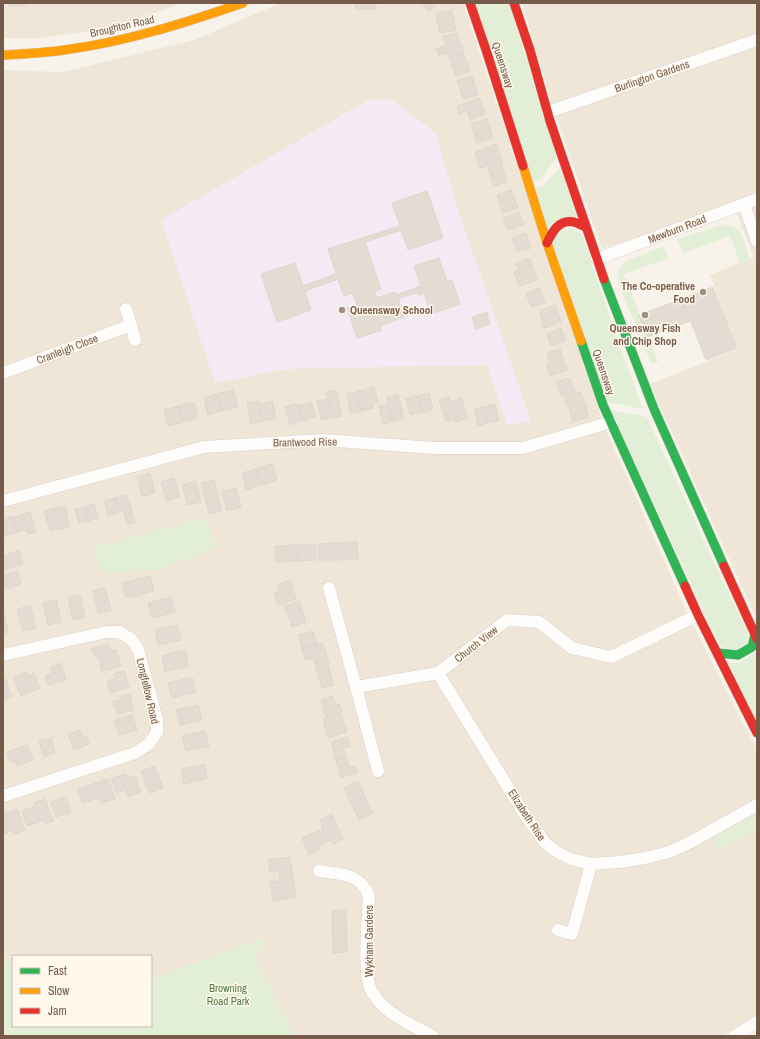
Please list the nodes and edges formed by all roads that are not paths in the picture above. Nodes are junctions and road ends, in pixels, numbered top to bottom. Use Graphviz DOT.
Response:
graph roads {
  1 [pos="243,3"];
  2 [pos="470,3"];
  3 [pos="514,3"];
  4 [pos="757,40"];
  5 [pos="3,55"];
  6 [pos="548,112"];
  7 [pos="757,199"];
  8 [pos="744,204"];
  9 [pos="586,227"];
  10 [pos="757,241"];
  11 [pos="547,243"];
  12 [pos="597,259"];
  13 [pos="126,309"];
  14 [pos="131,325"];
  15 [pos="135,340"];
  16 [pos="3,373"];
  17 [pos="611,422"];
  18 [pos="3,501"];
  19 [pos="329,588"];
  20 [pos="698,615"];
  21 [pos="756,636"];
  22 [pos="718,653"];
  23 [pos="3,654"];
  24 [pos="438,674"];
  25 [pos="356,687"];
  26 [pos="757,733"];
  27 [pos="378,771"];
  28 [pos="3,796"];
  29 [pos="757,805"];
  30 [pos="591,864"];
  31 [pos="319,870"];
  32 [pos="558,930"];
  33 [pos="757,1022"];
  34 [pos="434,1036"];
  35 [pos="734,1036"];
  1 -- 5 [label="street, Broughton Road"];
  2 -- 11 [label="street, Queensway"];
  3 -- 6 [label="street"];
  4 -- 6 [label="street, Burlington Gardens"];
  6 -- 9 [label="street"];
  7 -- 8 [label="street, Mewburn Road"];
  8 -- 10 [label="street"];
  8 -- 12 [label="street, Mewburn Road"];
  9 -- 11 [label="street"];
  9 -- 12 [label="street"];
  11 -- 17 [label="street, Queensway"];
  12 -- 21 [label="street"];
  13 -- 14 [label="street"];
  14 -- 15 [label="street"];
  14 -- 16 [label="street, Cranleigh Close"];
  17 -- 18 [label="street, Brantwood Rise"];
  17 -- 20 [label="street, Queensway"];
  19 -- 25 [label="street"];
  20 -- 22 [label="street, Queensway"];
  20 -- 24 [label="street, Church View"];
  21 -- 22 [label="street"];
  22 -- 26 [label="street, Queensway"];
  23 -- 28 [label="street, Longfellow Road"];
  24 -- 25 [label="street, Church View"];
  24 -- 30 [label="street, Elizabeth Rise"];
  25 -- 27 [label="street"];
  29 -- 30 [label="street, Elizabeth Rise"];
  30 -- 32 [label="street"];
  31 -- 34 [label="street, Wykham Gardens"];
  33 -- 35 [label="street"];
}
